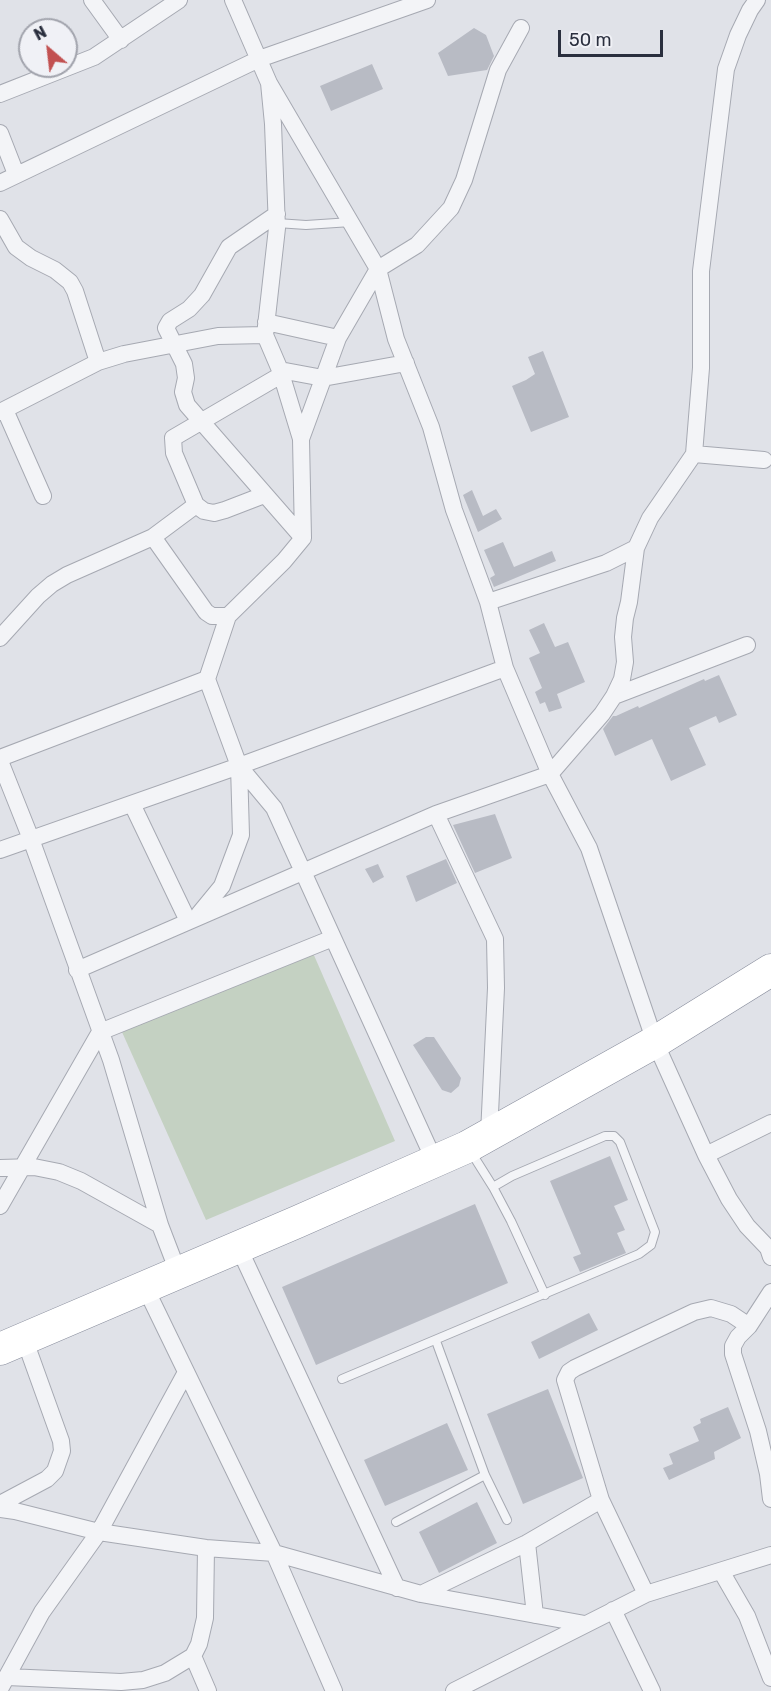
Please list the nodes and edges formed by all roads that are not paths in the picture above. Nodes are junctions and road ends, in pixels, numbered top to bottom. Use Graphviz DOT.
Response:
graph roads {
  1 [pos="92,0"];
  2 [pos="179,0"];
  3 [pos="233,0"];
  4 [pos="427,0"];
  5 [pos="757,0"];
  6 [pos="521,28"];
  7 [pos="121,40"];
  8 [pos="259,59"];
  9 [pos="269,83"];
  10 [pos="0,94"];
  11 [pos="0,133"];
  12 [pos="16,174"];
  13 [pos="0,183"];
  14 [pos="277,218"];
  15 [pos="0,219"];
  16 [pos="351,222"];
  17 [pos="378,269"];
  18 [pos="265,329"];
  19 [pos="338,338"];
  20 [pos="174,345"];
  21 [pos="98,362"];
  22 [pos="405,363"];
  23 [pos="280,372"];
  24 [pos="323,378"];
  25 [pos="2,411"];
  26 [pos="200,421"];
  27 [pos="301,439"];
  28 [pos="694,454"];
  29 [pos="764,460"];
  30 [pos="264,495"];
  31 [pos="43,496"];
  32 [pos="196,505"];
  33 [pos="153,537"];
  34 [pos="303,538"];
  35 [pos="636,548"];
  36 [pos="488,602"];
  37 [pos="228,616"];
  38 [pos="0,638"];
  39 [pos="747,645"];
  40 [pos="505,668"];
  41 [pos="207,679"];
  42 [pos="614,696"];
  43 [pos="0,759"];
  44 [pos="239,766"];
  45 [pos="550,774"];
  46 [pos="132,804"];
  47 [pos="436,814"];
  48 [pos="31,839"];
  49 [pos="0,850"];
  50 [pos="301,870"];
  51 [pos="192,919"];
  52 [pos="333,938"];
  53 [pos="77,970"];
  54 [pos="771,970"];
  55 [pos="100,1032"];
  56 [pos="655,1042"];
  57 [pos="770,1126"];
  58 [pos="478,1140"];
  59 [pos="706,1155"];
  60 [pos="435,1162"];
  61 [pos="22,1167"];
  62 [pos="0,1168"];
  63 [pos="493,1187"];
  64 [pos="0,1206"];
  65 [pos="160,1225"];
  66 [pos="238,1246"];
  67 [pos="770,1250"];
  68 [pos="178,1272"];
  69 [pos="145,1287"];
  70 [pos="771,1292"];
  71 [pos="545,1295"];
  72 [pos="749,1326"];
  73 [pos="436,1341"];
  74 [pos="12,1343"];
  75 [pos="185,1374"];
  76 [pos="342,1379"];
  77 [pos="485,1475"];
  78 [pos="771,1499"];
  79 [pos="601,1500"];
  80 [pos="0,1504"];
  81 [pos="0,1509"];
  82 [pos="507,1520"];
  83 [pos="396,1522"];
  84 [pos="99,1532"];
  85 [pos="527,1543"];
  86 [pos="206,1548"];
  87 [pos="273,1553"];
  88 [pos="771,1555"];
  89 [pos="721,1571"];
  90 [pos="397,1588"];
  91 [pos="421,1594"];
  92 [pos="646,1594"];
  93 [pos="613,1610"];
  94 [pos="535,1615"];
  95 [pos="585,1624"];
  96 [pos="193,1656"];
  97 [pos="771,1678"];
  98 [pos="3,1683"];
  99 [pos="55,1685"];
  100 [pos="146,1685"];
  101 [pos="208,1691"];
  102 [pos="333,1691"];
  103 [pos="454,1691"];
  104 [pos="652,1691"];
  1 -- 7 [label="street"];
  2 -- 7 [label="street"];
  3 -- 8 [label="street"];
  4 -- 8 [label="street"];
  5 -- 28 [label="street"];
  6 -- 17 [label="street"];
  7 -- 10 [label="street"];
  8 -- 9 [label="street"];
  8 -- 12 [label="street"];
  9 -- 14 [label="street"];
  9 -- 16 [label="street"];
  11 -- 12 [label="street"];
  12 -- 13 [label="street"];
  14 -- 16 [label="lane"];
  14 -- 18 [label="street"];
  14 -- 20 [label="street"];
  15 -- 21 [label="street"];
  16 -- 17 [label="street"];
  17 -- 19 [label="street"];
  17 -- 22 [label="street"];
  18 -- 19 [label="street"];
  18 -- 20 [label="street"];
  18 -- 23 [label="street"];
  19 -- 24 [label="street"];
  20 -- 21 [label="street"];
  20 -- 26 [label="street"];
  21 -- 25 [label="street"];
  22 -- 24 [label="street"];
  22 -- 36 [label="street"];
  23 -- 24 [label="street"];
  23 -- 26 [label="street"];
  23 -- 27 [label="street"];
  24 -- 27 [label="street"];
  25 -- 31 [label="street"];
  26 -- 30 [label="street"];
  26 -- 32 [label="street"];
  27 -- 34 [label="street"];
  28 -- 29 [label="street"];
  28 -- 35 [label="street"];
  30 -- 32 [label="street"];
  30 -- 34 [label="street"];
  32 -- 33 [label="street"];
  33 -- 37 [label="street"];
  33 -- 38 [label="street"];
  34 -- 37 [label="street"];
  35 -- 36 [label="street"];
  35 -- 42 [label="street"];
  36 -- 40 [label="street"];
  37 -- 41 [label="street"];
  39 -- 42 [label="street"];
  40 -- 44 [label="street"];
  40 -- 45 [label="street"];
  41 -- 43 [label="street"];
  41 -- 44 [label="street"];
  42 -- 45 [label="street"];
  43 -- 48 [label="street"];
  44 -- 46 [label="street"];
  44 -- 50 [label="street"];
  44 -- 51 [label="street"];
  45 -- 47 [label="street"];
  45 -- 56 [label="street"];
  46 -- 48 [label="street"];
  46 -- 51 [label="street"];
  47 -- 50 [label="street"];
  47 -- 58 [label="street"];
  48 -- 49 [label="street"];
  48 -- 53 [label="street"];
  50 -- 51 [label="street"];
  50 -- 52 [label="street"];
  51 -- 53 [label="street"];
  52 -- 55 [label="street"];
  52 -- 60 [label="street"];
  53 -- 55 [label="street"];
  54 -- 56 [label="highway"];
  55 -- 61 [label="street"];
  55 -- 65 [label="street"];
  56 -- 58 [label="highway"];
  56 -- 59 [label="street"];
  57 -- 59 [label="street"];
  58 -- 60 [label="highway"];
  58 -- 63 [label="lane"];
  59 -- 67 [label="street"];
  60 -- 66 [label="highway"];
  61 -- 62 [label="street"];
  61 -- 64 [label="street"];
  61 -- 65 [label="street"];
  63 -- 71 [label="lane"];
  63 -- 71 [label="lane"];
  65 -- 68 [label="street"];
  66 -- 68 [label="highway"];
  66 -- 90 [label="street"];
  68 -- 69 [label="highway"];
  69 -- 74 [label="highway"];
  69 -- 75 [label="street"];
  70 -- 72 [label="street"];
  71 -- 73 [label="lane"];
  72 -- 78 [label="street"];
  72 -- 79 [label="street"];
  73 -- 76 [label="lane"];
  73 -- 77 [label="lane"];
  74 -- 80 [label="street"];
  75 -- 84 [label="street"];
  75 -- 87 [label="street"];
  77 -- 82 [label="lane"];
  77 -- 83 [label="lane"];
  79 -- 85 [label="street"];
  79 -- 92 [label="street"];
  81 -- 84 [label="street"];
  84 -- 86 [label="street"];
  84 -- 98 [label="street"];
  85 -- 91 [label="street"];
  85 -- 94 [label="street"];
  86 -- 87 [label="street"];
  86 -- 96 [label="street"];
  87 -- 90 [label="street"];
  87 -- 102 [label="street"];
  88 -- 89 [label="street"];
  89 -- 92 [label="street"];
  89 -- 97 [label="street"];
  90 -- 91 [label="street"];
  91 -- 94 [label="street"];
  92 -- 93 [label="street"];
  93 -- 95 [label="street"];
  93 -- 104 [label="street"];
  94 -- 95 [label="street"];
  95 -- 103 [label="street"];
  96 -- 100 [label="street"];
  96 -- 101 [label="street"];
  98 -- 99 [label="street"];
  99 -- 100 [label="street"];
}
